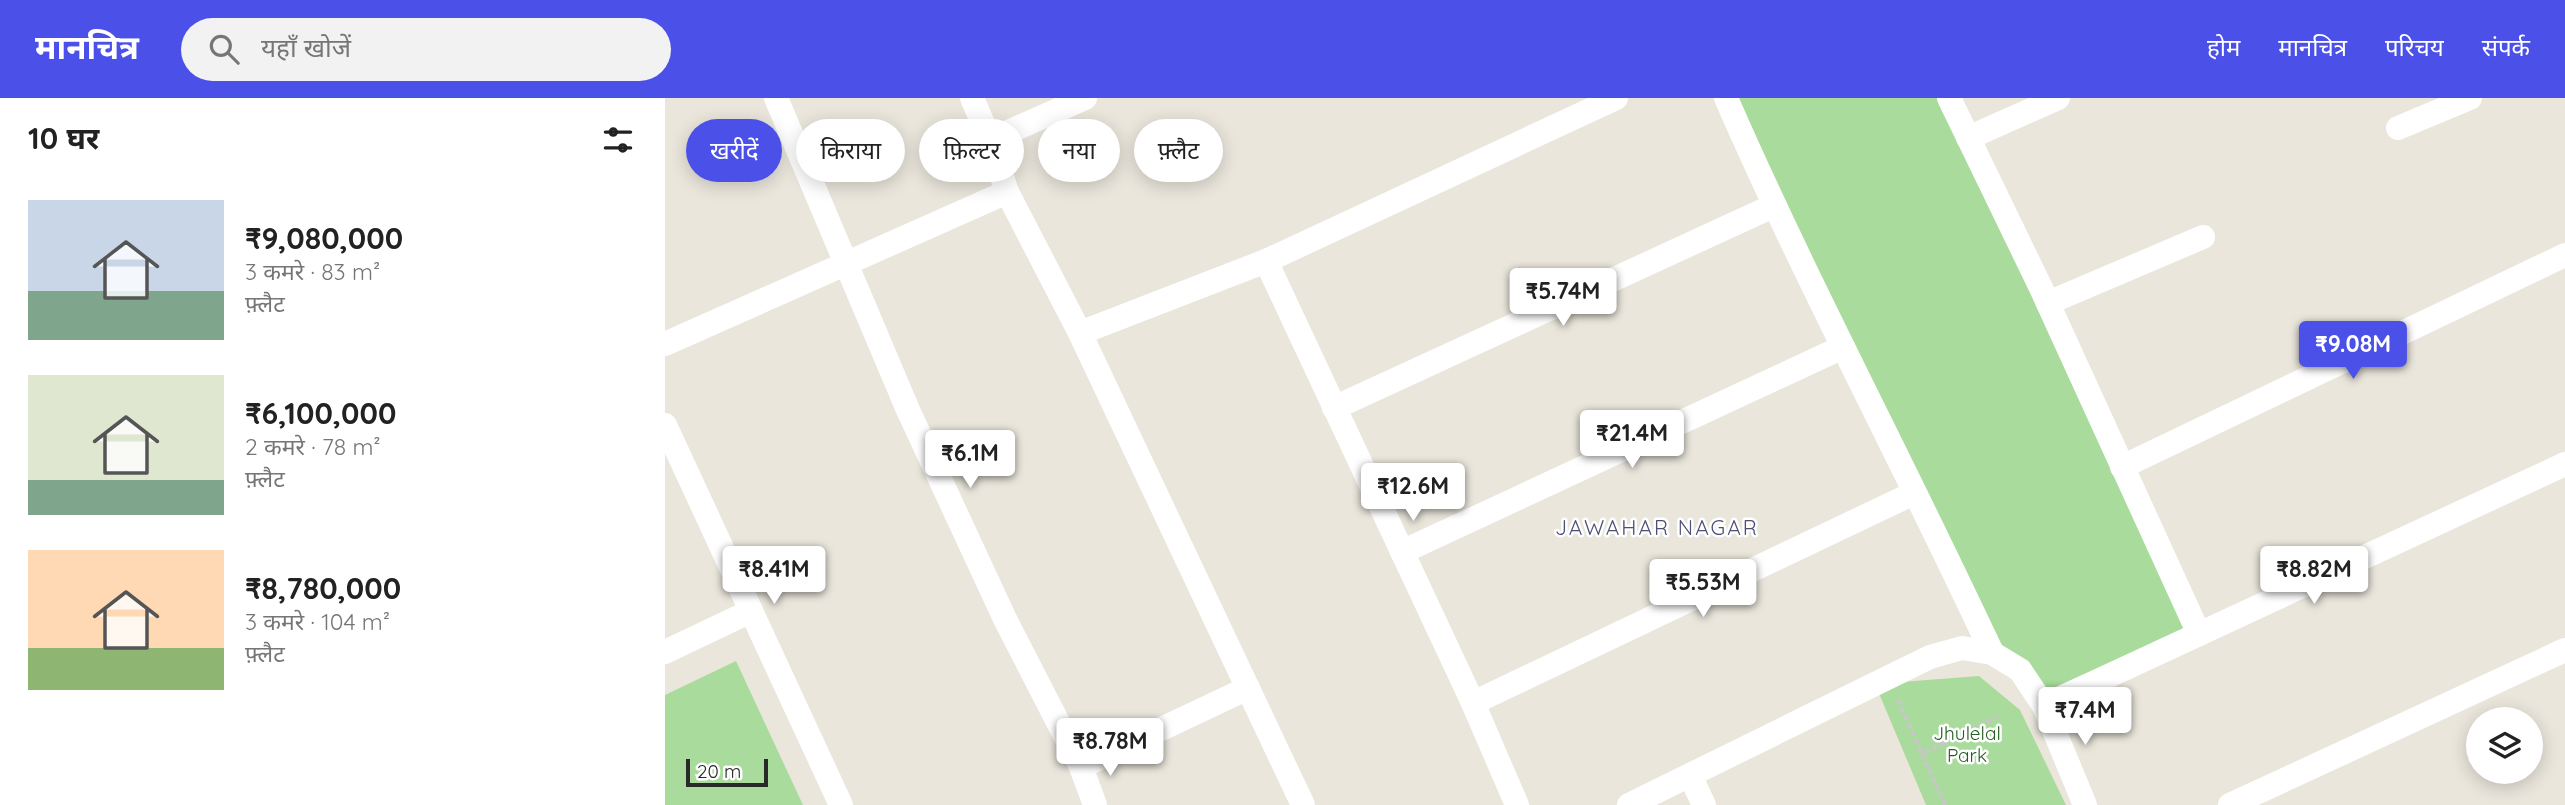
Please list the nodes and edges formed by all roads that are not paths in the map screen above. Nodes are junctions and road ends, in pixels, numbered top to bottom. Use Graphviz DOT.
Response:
graph roads {
  1 [pos="776,98"];
  2 [pos="972,98"];
  3 [pos="1086,98"];
  4 [pos="1726,98"];
  5 [pos="1949,98"];
  6 [pos="2059,98"];
  7 [pos="2470,98"];
  8 [pos="1605,101"];
  9 [pos="981,119"];
  10 [pos="1024,125"];
  11 [pos="2398,128"];
  12 [pos="1968,138"];
  13 [pos="1004,182"];
  14 [pos="1007,192"];
  15 [pos="1773,206"];
  16 [pos="2203,237"];
  17 [pos="2565,255"];
  18 [pos="1266,261"];
  19 [pos="847,263"];
  20 [pos="2048,303"];
  21 [pos="1080,333"];
  22 [pos="665,344"];
  23 [pos="1843,347"];
  24 [pos="1334,408"];
  25 [pos="665,425"];
  26 [pos="2565,464"];
  27 [pos="2122,467"];
  28 [pos="1914,493"];
  29 [pos="1402,552"];
  30 [pos="751,611"];
  31 [pos="2199,634"];
  32 [pos="2565,650"];
  33 [pos="665,652"];
  34 [pos="1992,653"];
  35 [pos="1248,688"];
  36 [pos="1473,704"];
  37 [pos="2044,706"];
  38 [pos="1081,767"];
  39 [pos="1690,775"];
  40 [pos="841,805"];
  41 [pos="1095,805"];
  42 [pos="1303,805"];
  43 [pos="1517,805"];
  44 [pos="1629,805"];
  45 [pos="1704,805"];
  46 [pos="2085,805"];
  47 [pos="2230,805"];
  1 -- 19 [label="street"];
  2 -- 9 [label="street"];
  3 -- 10 [label="street"];
  4 -- 15 [label="street"];
  5 -- 12 [label="street"];
  6 -- 12 [label="street"];
  7 -- 11 [label="street"];
  8 -- 18 [label="street"];
  12 -- 20 [label="street"];
  13 -- 14 [label="street"];
  14 -- 19 [label="street"];
  14 -- 21 [label="street"];
  15 -- 23 [label="street"];
  15 -- 24 [label="street"];
  16 -- 20 [label="street"];
  17 -- 27 [label="street"];
  18 -- 21 [label="street"];
  18 -- 24 [label="street"];
  19 -- 22 [label="street"];
  19 -- 38 [label="street"];
  20 -- 27 [label="street"];
  21 -- 35 [label="street"];
  23 -- 28 [label="street"];
  23 -- 29 [label="street"];
  24 -- 29 [label="street"];
  25 -- 30 [label="street"];
  26 -- 31 [label="street"];
  27 -- 31 [label="street"];
  28 -- 34 [label="street"];
  28 -- 36 [label="street"];
  29 -- 36 [label="street"];
  30 -- 33 [label="street"];
  30 -- 40 [label="street"];
  31 -- 37 [label="street"];
  32 -- 47 [label="street"];
  34 -- 37 [label="street"];
  34 -- 39 [label="street"];
  35 -- 38 [label="street"];
  35 -- 42 [label="street"];
  36 -- 43 [label="street"];
  37 -- 46 [label="street"];
  38 -- 41 [label="street"];
  39 -- 44 [label="street"];
  39 -- 45 [label="street"];
}
